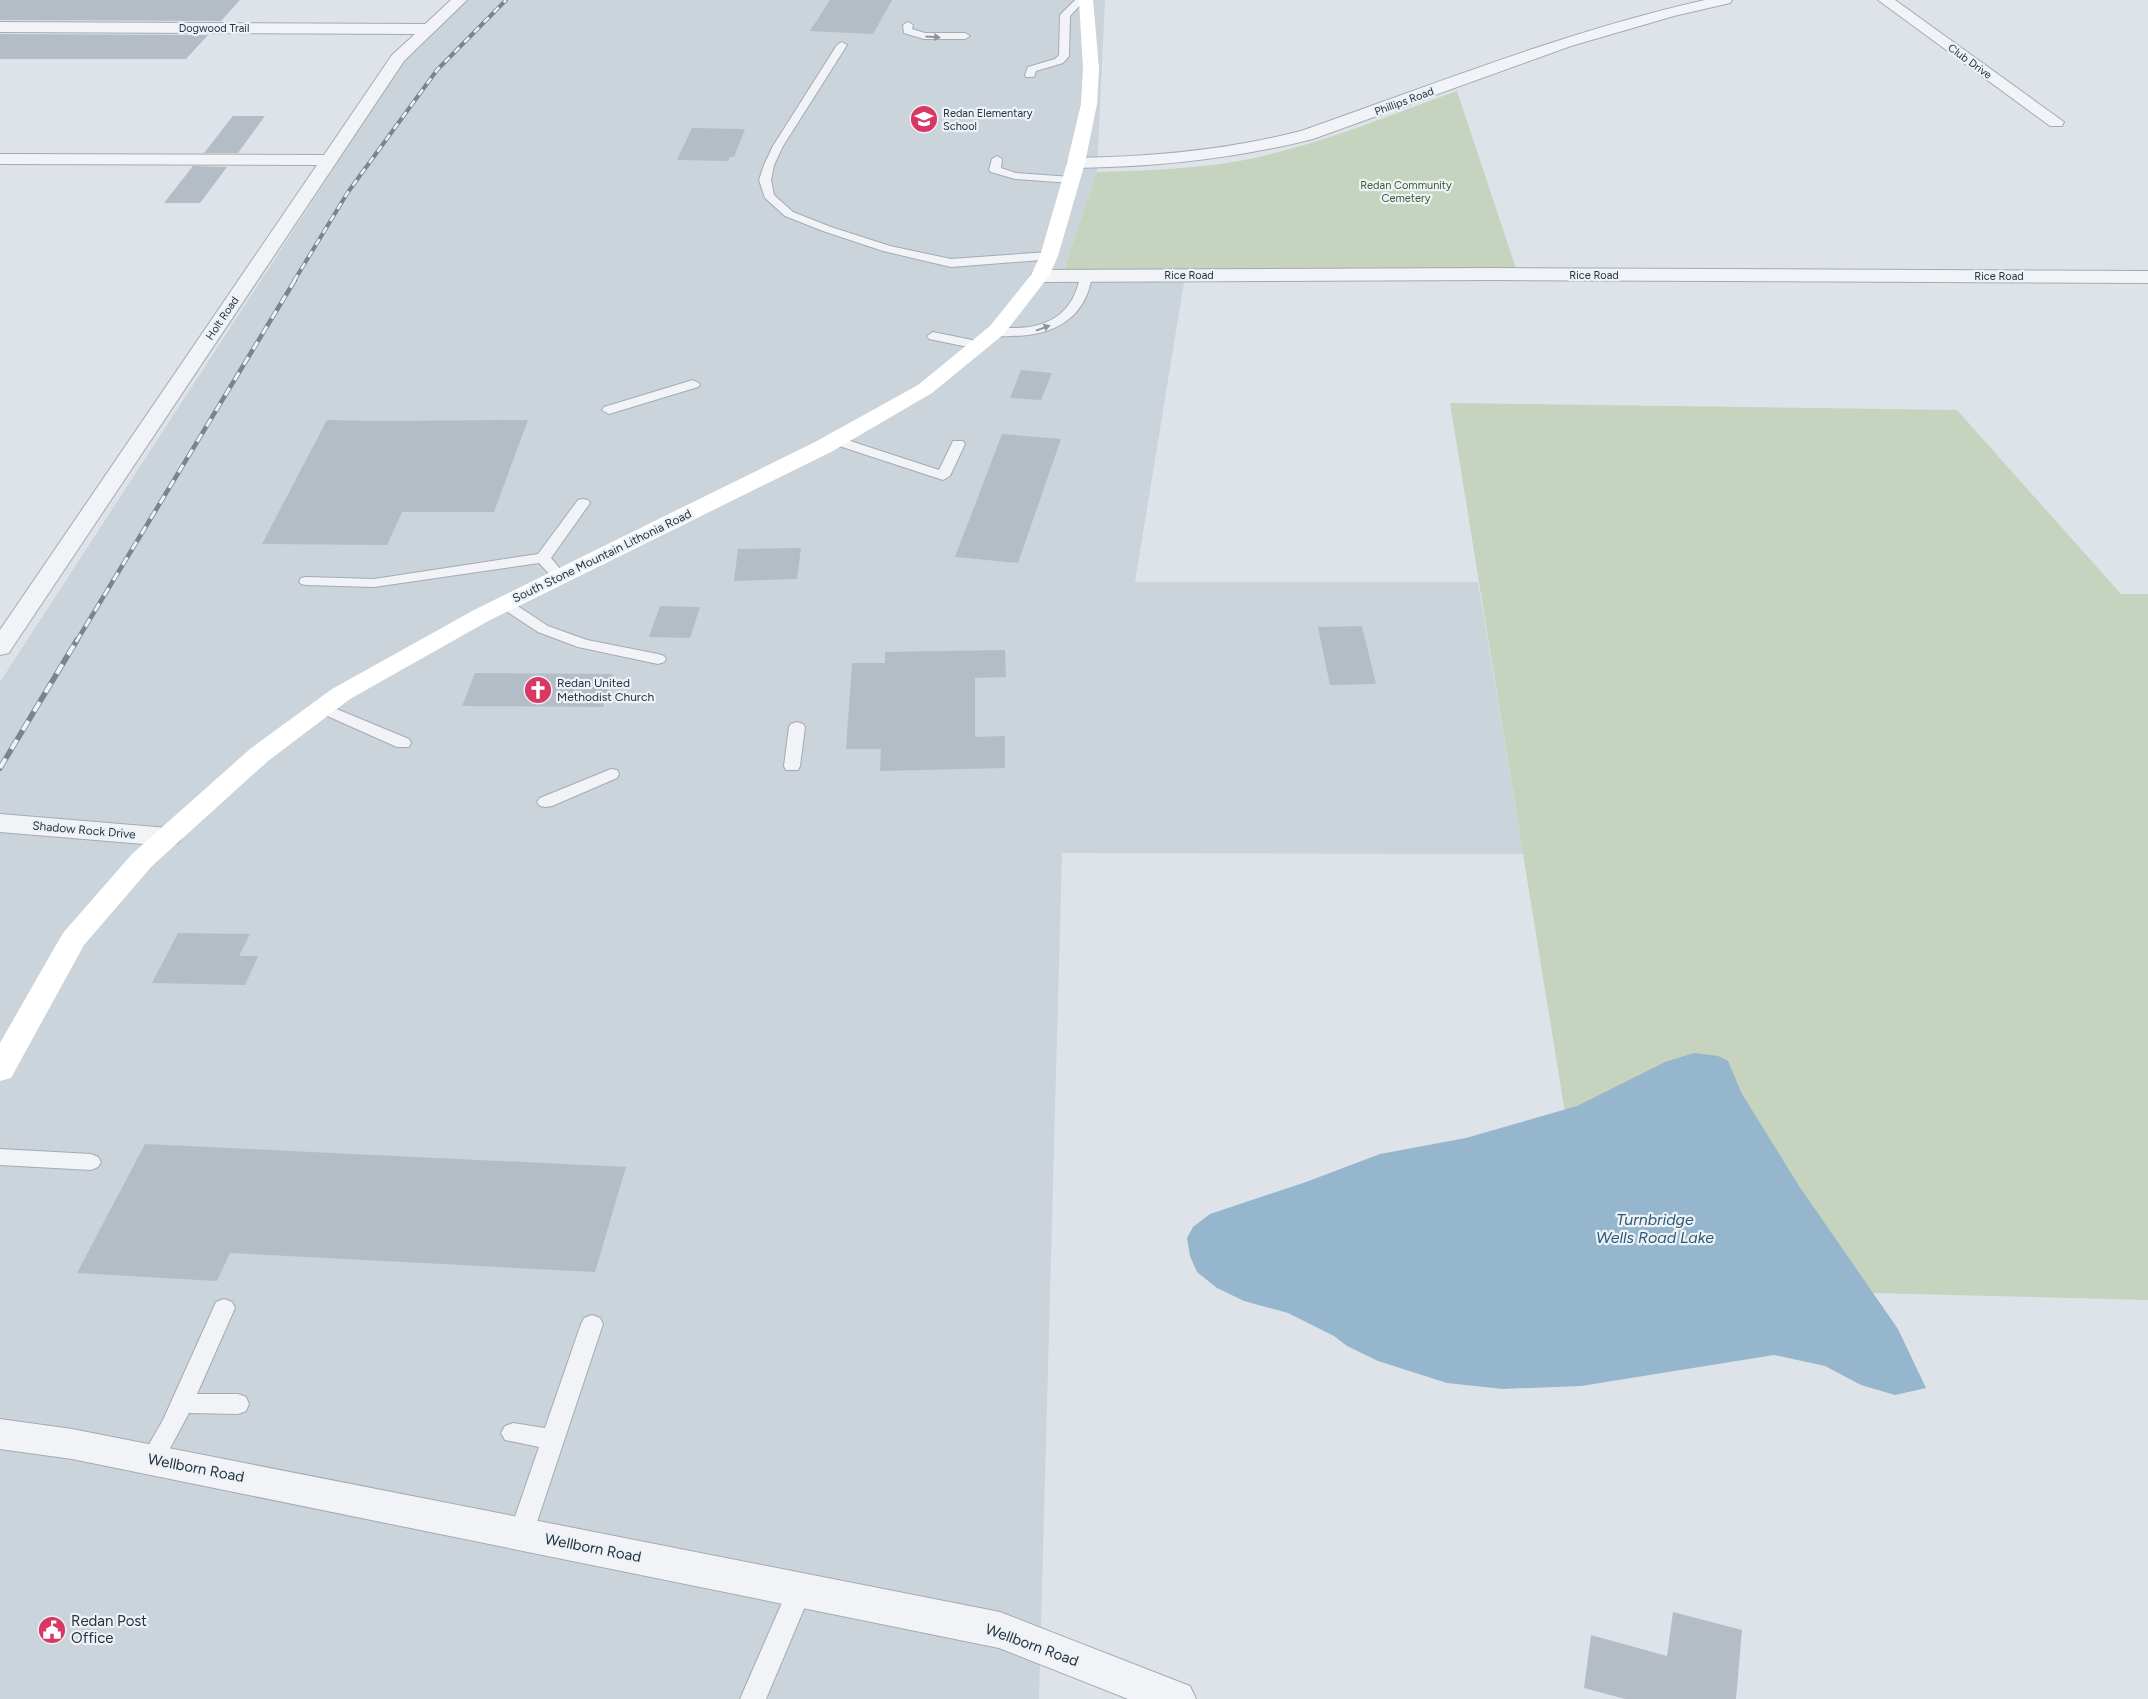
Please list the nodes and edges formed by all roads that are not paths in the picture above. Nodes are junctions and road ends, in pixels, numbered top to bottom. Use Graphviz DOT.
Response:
graph roads {
  1 [pos="460,0"];
  2 [pos="1080,0"];
  3 [pos="1086,0"];
  4 [pos="1725,0"];
  5 [pos="1885,0"];
  6 [pos="908,25"];
  7 [pos="0,27"];
  8 [pos="428,29"];
  9 [pos="965,36"];
  10 [pos="842,45"];
  11 [pos="1030,75"];
  12 [pos="2056,122"];
  13 [pos="0,159"];
  14 [pos="997,159"];
  15 [pos="329,160"];
  16 [pos="1074,172"];
  17 [pos="1049,256"];
  18 [pos="1040,276"];
  19 [pos="1086,276"];
  20 [pos="2148,277"];
  21 [pos="933,336"];
  22 [pos="986,339"];
  23 [pos="693,384"];
  24 [pos="609,410"];
  25 [pos="835,440"];
  26 [pos="958,444"];
  27 [pos="582,503"];
  28 [pos="543,558"];
  29 [pos="560,577"];
  30 [pos="306,581"];
  31 [pos="505,604"];
  32 [pos="0,648"];
  33 [pos="658,659"];
  34 [pos="322,708"];
  35 [pos="797,726"];
  36 [pos="403,743"];
  37 [pos="792,766"];
  38 [pos="612,774"];
  39 [pos="546,802"];
  40 [pos="0,823"];
  41 [pos="168,837"];
  42 [pos="0,1070"];
  43 [pos="0,1157"];
  44 [pos="91,1162"];
  45 [pos="224,1308"];
  46 [pos="592,1324"];
  47 [pos="181,1403"];
  48 [pos="238,1404"];
  49 [pos="513,1432"];
  50 [pos="0,1434"];
  51 [pos="553,1439"];
  52 [pos="152,1460"];
  53 [pos="521,1534"];
  54 [pos="800,1590"];
  55 [pos="753,1699"];
  56 [pos="1176,1699"];
  1 -- 8 [label="street, Holt Road"];
  2 -- 11 [label="lane"];
  3 -- 16 [label="main road, South Stone Mountain Lithonia Road"];
  4 -- 16 [label="street, Phillips Road"];
  5 -- 12 [label="street, Club Drive"];
  6 -- 9 [label="lane, one-way"];
  7 -- 8 [label="street, Dogwood Trail"];
  8 -- 15 [label="street, Holt Road"];
  10 -- 17 [label="lane"];
  13 -- 15 [label="street"];
  14 -- 16 [label="lane"];
  15 -- 32 [label="street, Holt Road"];
  16 -- 17 [label="main road, South Stone Mountain Lithonia Road"];
  17 -- 18 [label="main road, South Stone Mountain Lithonia Road"];
  18 -- 19 [label="street, Rice Road"];
  18 -- 22 [label="main road, South Stone Mountain Lithonia Road"];
  19 -- 20 [label="street, Rice Road"];
  22 -- 19 [label="lane, one-way"];
  21 -- 22 [label="lane"];
  22 -- 25 [label="main road, South Stone Mountain Lithonia Road"];
  23 -- 24 [label="lane"];
  25 -- 26 [label="lane"];
  25 -- 29 [label="main road, South Stone Mountain Lithonia Road"];
  27 -- 28 [label="lane"];
  28 -- 29 [label="lane"];
  28 -- 30 [label="lane"];
  29 -- 31 [label="main road, South Stone Mountain Lithonia Road"];
  31 -- 33 [label="lane"];
  31 -- 34 [label="main road, South Stone Mountain Lithonia Road"];
  34 -- 36 [label="lane"];
  34 -- 41 [label="main road, South Stone Mountain Lithonia Road"];
  35 -- 37 [label="lane"];
  38 -- 39 [label="lane"];
  40 -- 41 [label="street, Shadow Rock Drive"];
  41 -- 42 [label="main road, South Stone Mountain Lithonia Road"];
  43 -- 44 [label="lane"];
  45 -- 47 [label="lane"];
  46 -- 51 [label="lane"];
  47 -- 48 [label="lane"];
  47 -- 52 [label="lane"];
  49 -- 51 [label="lane"];
  50 -- 52 [label="street, Wellborn Road"];
  51 -- 53 [label="lane"];
  52 -- 53 [label="street, Wellborn Road"];
  53 -- 54 [label="street, Wellborn Road"];
  54 -- 55 [label="lane"];
  54 -- 56 [label="street, Wellborn Road"];
}
